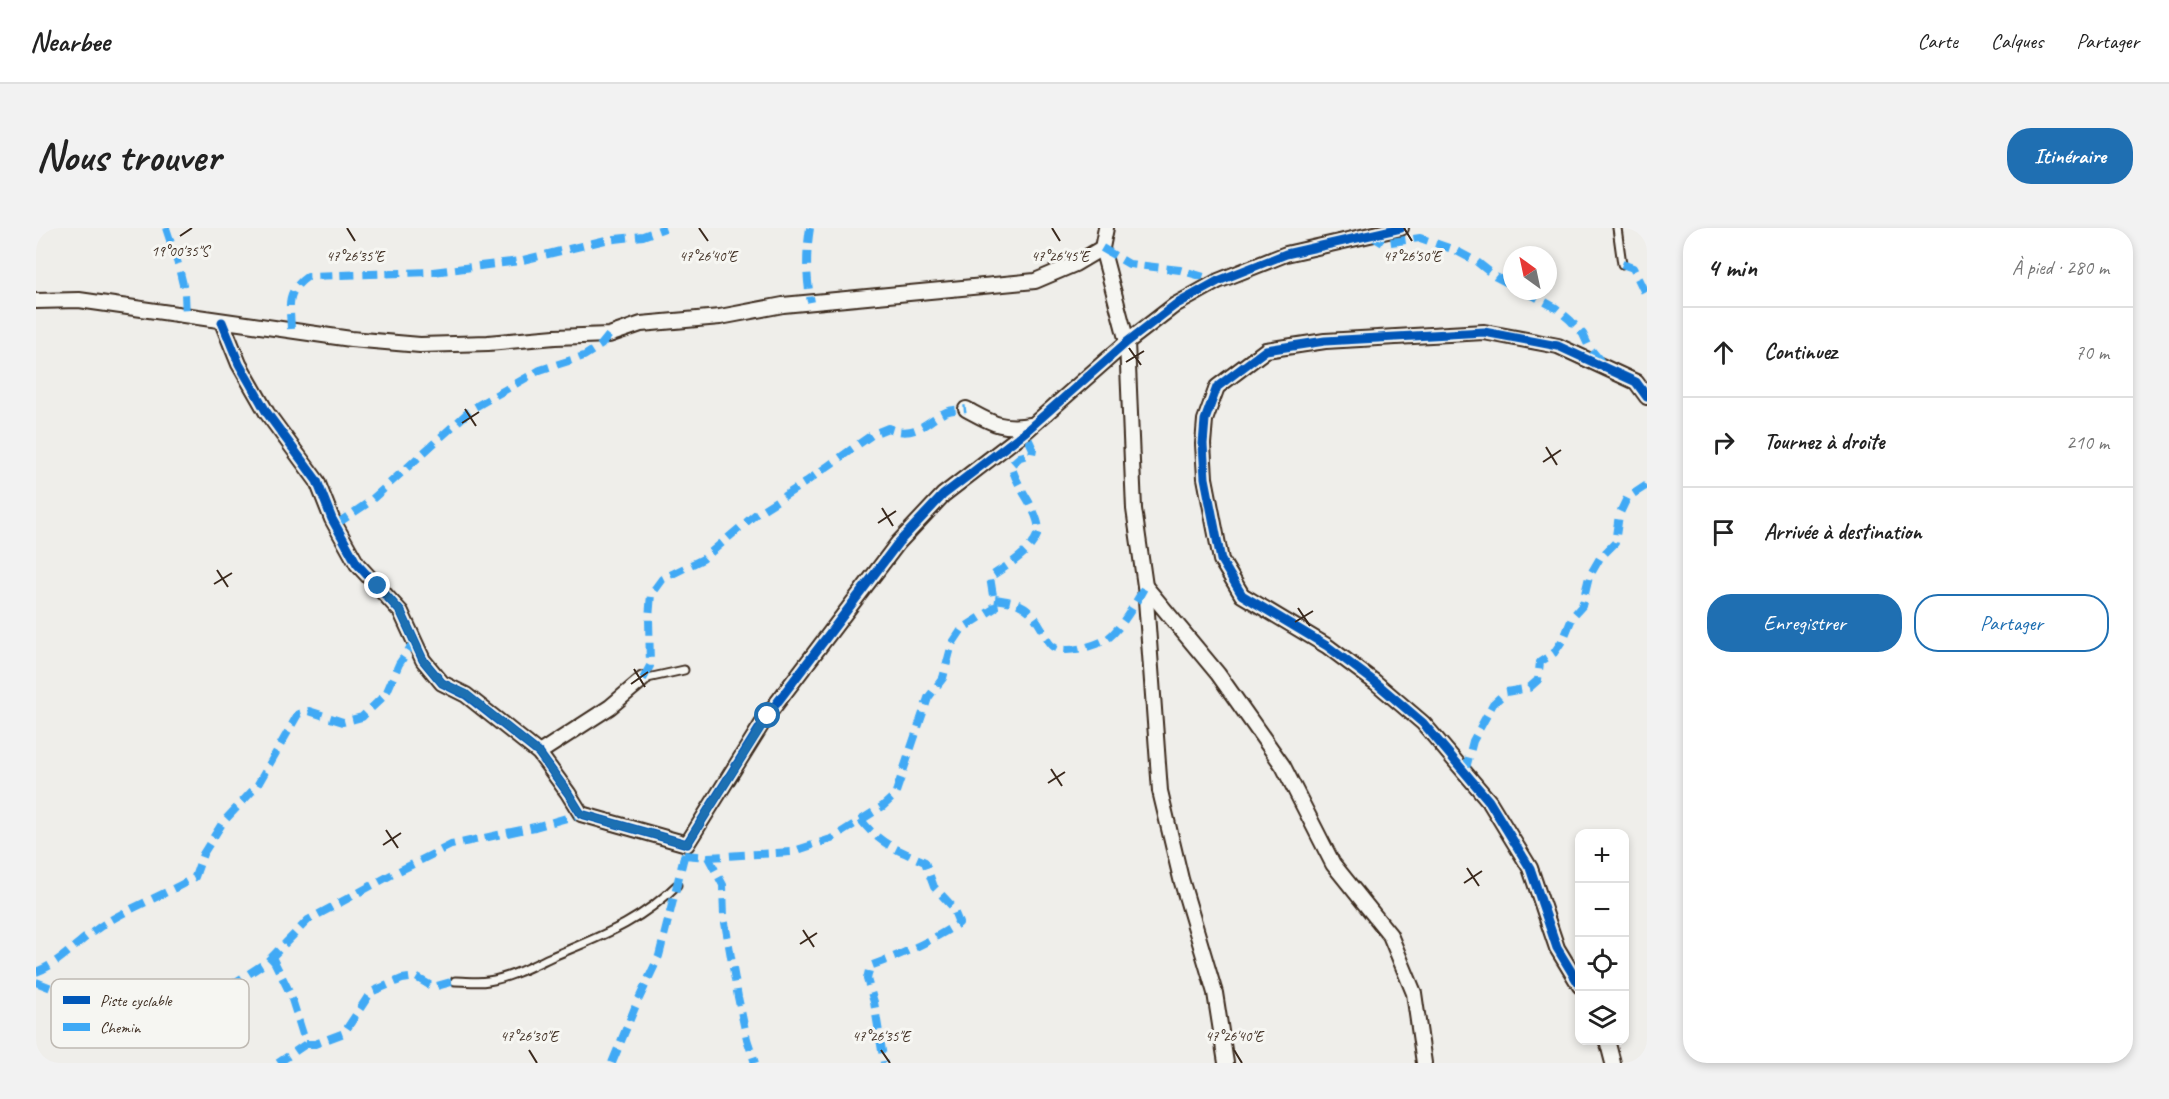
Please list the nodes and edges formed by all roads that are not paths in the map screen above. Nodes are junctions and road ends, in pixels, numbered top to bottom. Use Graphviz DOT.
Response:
graph roads {
  1 [pos="1106,228"];
  2 [pos="1401,228"];
  3 [pos="1617,228"];
  4 [pos="1102,248"];
  5 [pos="1622,264"];
  6 [pos="36,301"];
  7 [pos="222,322"];
  8 [pos="1127,342"];
  9 [pos="1647,397"];
  10 [pos="966,409"];
  11 [pos="1033,425"];
  12 [pos="1145,586"];
  13 [pos="684,670"];
  14 [pos="643,679"];
  15 [pos="539,753"];
  16 [pos="677,885"];
  17 [pos="1575,978"];
  18 [pos="456,981"];
  19 [pos="1608,1045"];
  20 [pos="1227,1063"];
  21 [pos="1424,1063"];
  22 [pos="1613,1063"];
  1 -- 4 [label="street"];
  2 -- 8 [label="street"];
  3 -- 5 [label="lane"];
  4 -- 7 [label="street"];
  4 -- 8 [label="street"];
  6 -- 7 [label="street"];
  7 -- 15 [label="street"];
  8 -- 11 [label="street"];
  8 -- 12 [label="street"];
  9 -- 17 [label="street"];
  10 -- 11 [label="street"];
  11 -- 15 [label="street"];
  12 -- 20 [label="street"];
  12 -- 21 [label="street"];
  13 -- 14 [label="lane"];
  14 -- 15 [label="street"];
  16 -- 18 [label="lane"];
  19 -- 22 [label="street"];
}
